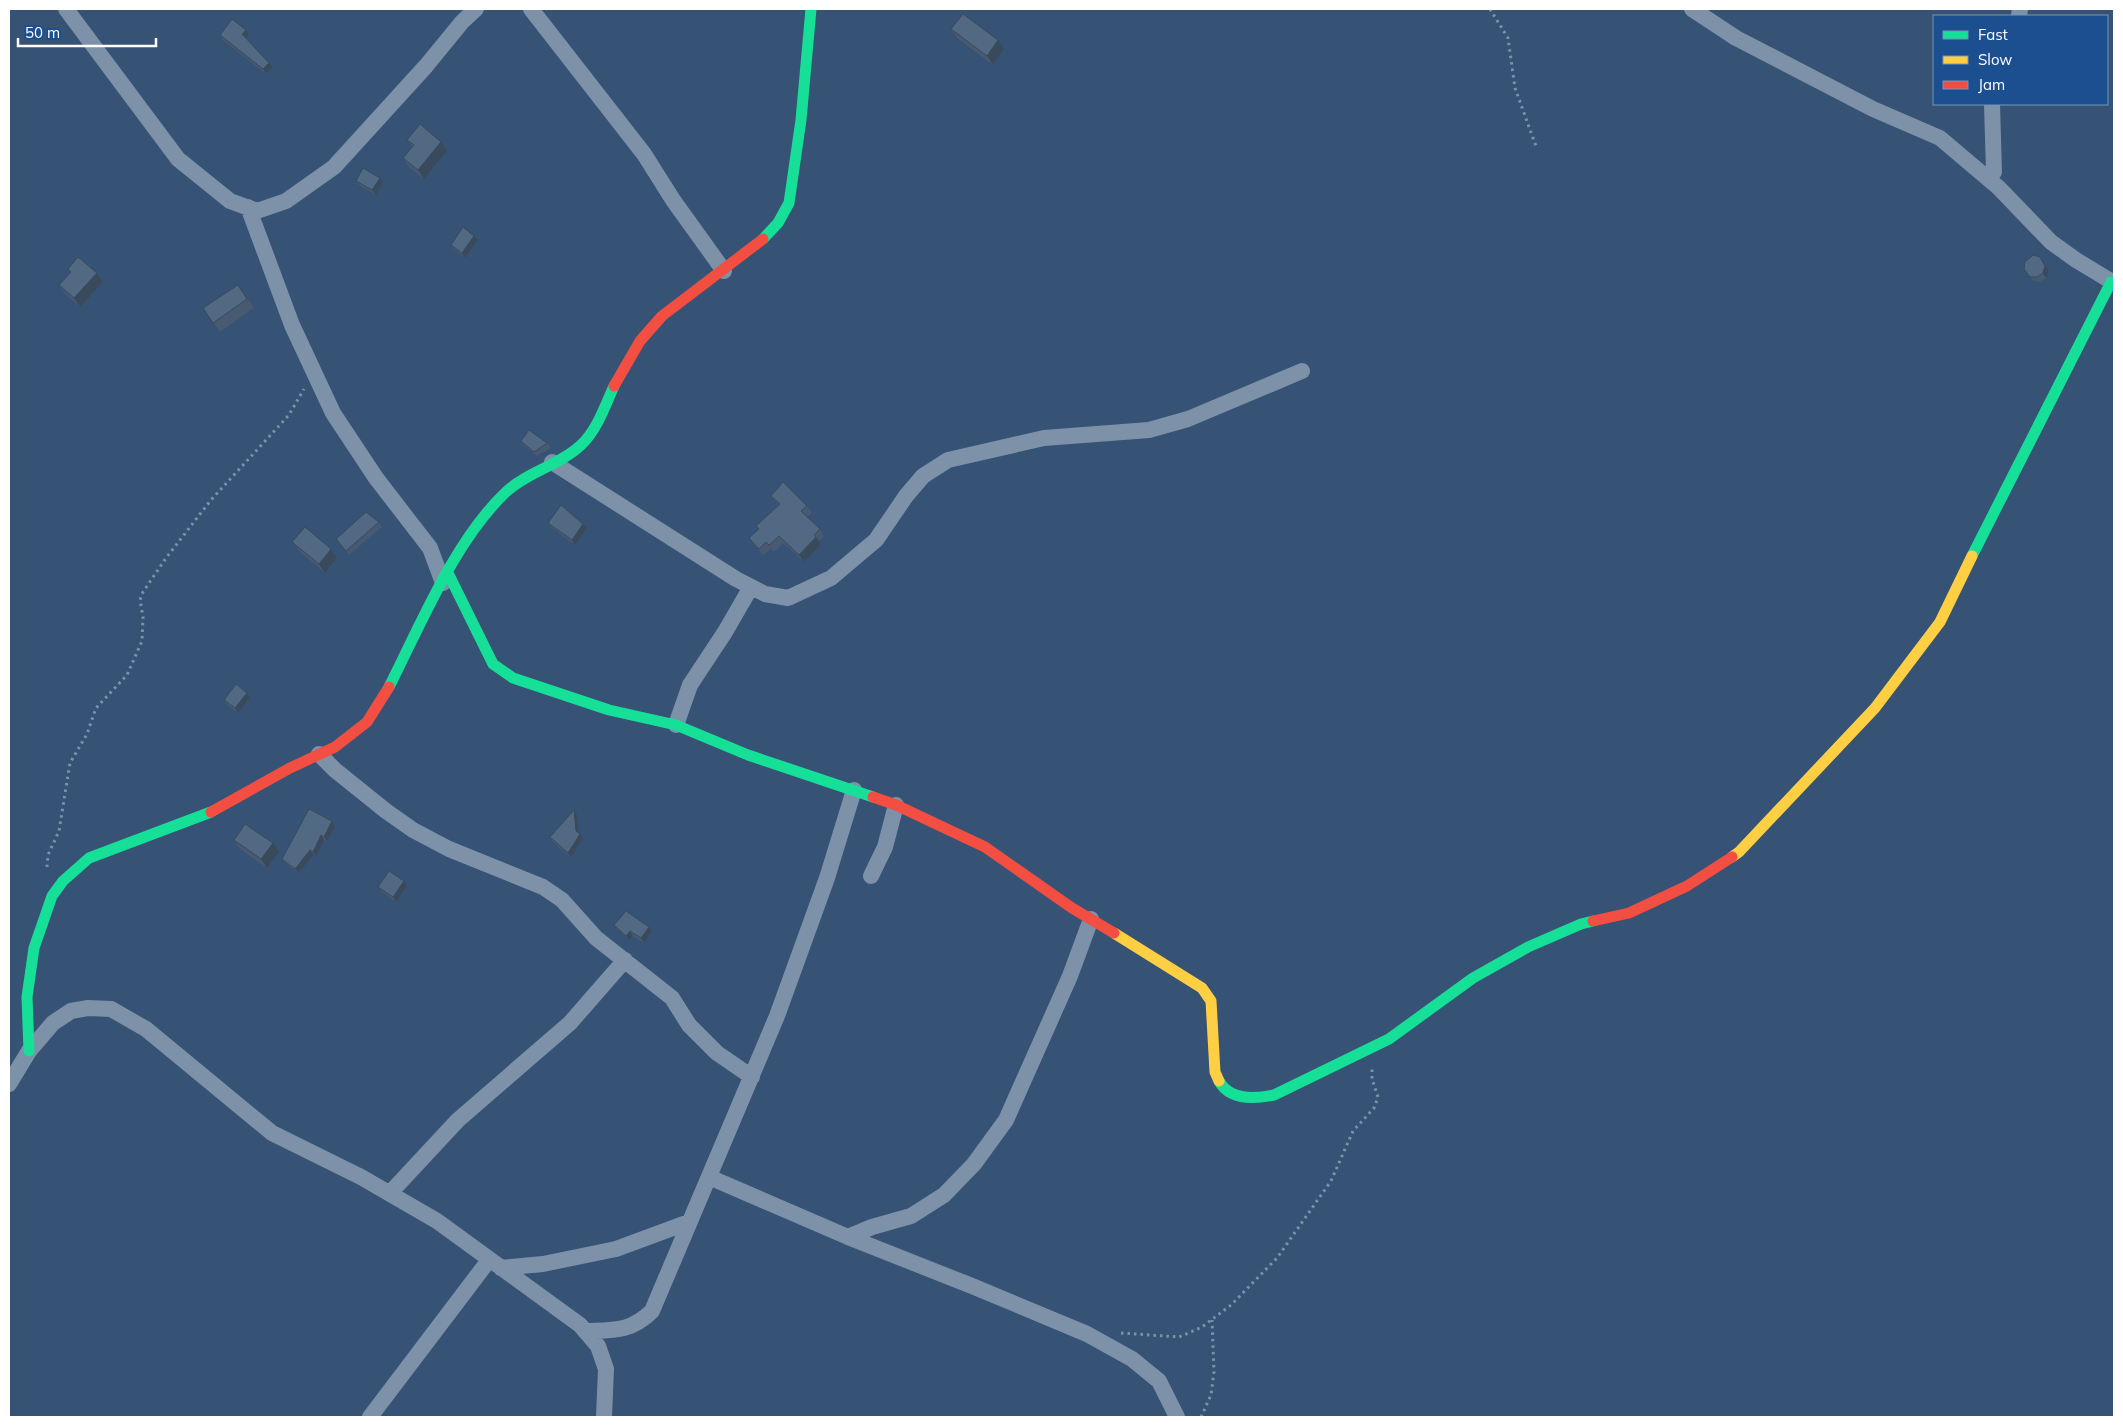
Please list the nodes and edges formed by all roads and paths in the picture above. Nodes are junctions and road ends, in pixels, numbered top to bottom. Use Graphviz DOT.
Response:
graph roads {
  1 [pos="66,9"];
  2 [pos="476,9"];
  3 [pos="531,9"];
  4 [pos="811,9"];
  5 [pos="1490,9"];
  6 [pos="1692,9"];
  7 [pos="1992,105"];
  8 [pos="1537,150"];
  9 [pos="1994,172"];
  10 [pos="248,207"];
  11 [pos="724,271"];
  12 [pos="2113,282"];
  13 [pos="313,370"];
  14 [pos="1302,371"];
  15 [pos="552,462"];
  16 [pos="445,578"];
  17 [pos="751,586"];
  18 [pos="676,725"];
  19 [pos="320,754"];
  20 [pos="854,790"];
  21 [pos="896,805"];
  22 [pos="46,870"];
  23 [pos="871,876"];
  24 [pos="1091,919"];
  25 [pos="625,960"];
  26 [pos="1381,1043"];
  27 [pos="29,1051"];
  28 [pos="752,1077"];
  29 [pos="9,1084"];
  30 [pos="709,1176"];
  31 [pos="390,1194"];
  32 [pos="689,1222"];
  33 [pos="848,1237"];
  34 [pos="495,1264"];
  35 [pos="1212,1320"];
  36 [pos="586,1331"];
  37 [pos="1093,1338"];
  38 [pos="370,1417"];
  39 [pos="604,1417"];
  40 [pos="1176,1417"];
  41 [pos="1202,1417"];
  1 -- 10 [label="street"];
  2 -- 10 [label="street"];
  3 -- 11 [label="street"];
  4 -- 11 [label="street"];
  5 -- 8 [label="path"];
  6 -- 12 [label="street"];
  7 -- 9 [label="street"];
  10 -- 13 [label="street"];
  11 -- 15 [label="street"];
  12 -- 26 [label="street"];
  13 -- 16 [label="street"];
  13 -- 22 [label="path"];
  14 -- 17 [label="street"];
  15 -- 16 [label="street"];
  15 -- 17 [label="street"];
  16 -- 18 [label="street"];
  16 -- 19 [label="street"];
  17 -- 18 [label="street"];
  18 -- 20 [label="street"];
  19 -- 25 [label="street"];
  19 -- 27 [label="street"];
  20 -- 21 [label="street"];
  20 -- 28 [label="street"];
  21 -- 23 [label="street"];
  21 -- 24 [label="street"];
  24 -- 26 [label="street"];
  24 -- 33 [label="street"];
  25 -- 28 [label="street"];
  25 -- 31 [label="street"];
  26 -- 35 [label="path"];
  27 -- 29 [label="street"];
  27 -- 31 [label="street"];
  28 -- 30 [label="street"];
  30 -- 32 [label="street"];
  30 -- 33 [label="street"];
  31 -- 34 [label="street"];
  32 -- 34 [label="street"];
  32 -- 36 [label="street"];
  33 -- 37 [label="street"];
  34 -- 36 [label="street"];
  34 -- 38 [label="street"];
  35 -- 37 [label="path"];
  35 -- 41 [label="path"];
  36 -- 39 [label="street"];
  37 -- 40 [label="street"];
}
